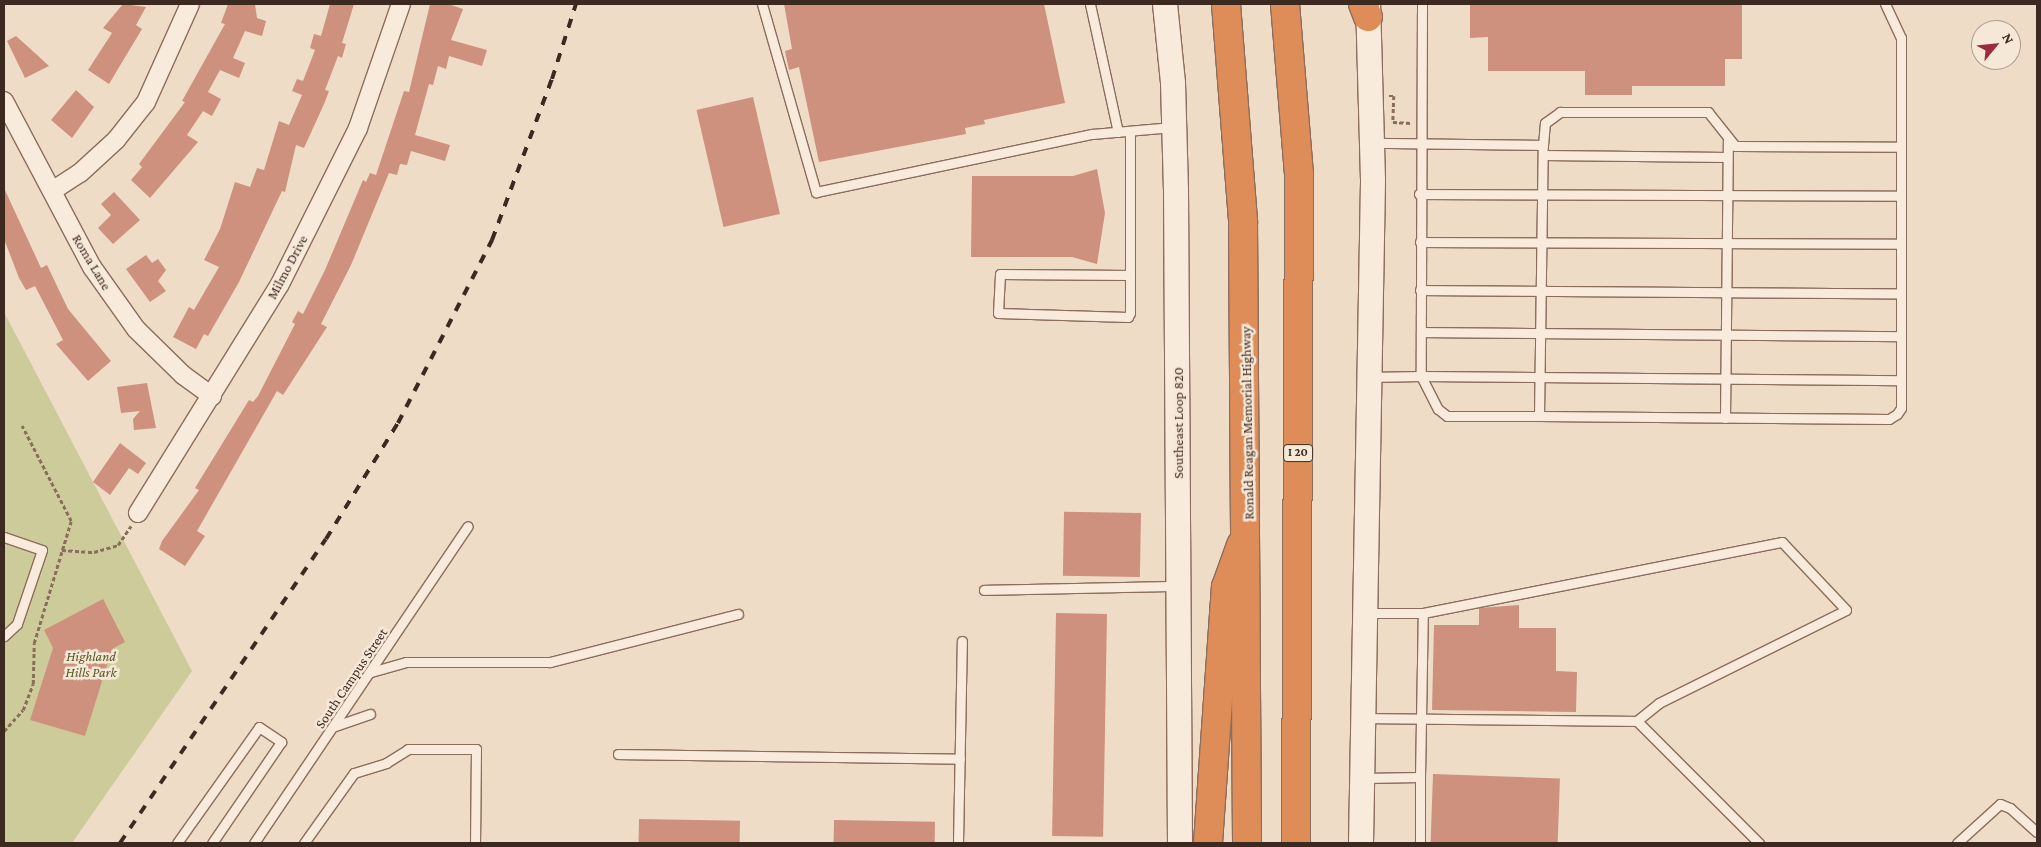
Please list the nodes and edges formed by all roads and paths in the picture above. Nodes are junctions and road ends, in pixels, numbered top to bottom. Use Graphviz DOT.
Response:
graph roads {
  1 [pos="190,4"];
  2 [pos="401,4"];
  3 [pos="762,4"];
  4 [pos="1090,4"];
  5 [pos="1165,4"];
  6 [pos="1226,4"];
  7 [pos="1285,4"];
  8 [pos="1422,4"];
  9 [pos="1885,4"];
  10 [pos="1367,8"];
  11 [pos="1372,96"];
  12 [pos="4,101"];
  13 [pos="1420,123"];
  14 [pos="1173,127"];
  15 [pos="1130,131"];
  16 [pos="1118,132"];
  17 [pos="1728,141"];
  18 [pos="1373,143"];
  19 [pos="1419,144"];
  20 [pos="1543,145"];
  21 [pos="1901,147"];
  22 [pos="1543,155"];
  23 [pos="1727,157"];
  24 [pos="52,191"];
  25 [pos="1419,194"];
  26 [pos="1542,196"];
  27 [pos="1727,196"];
  28 [pos="1900,196"];
  29 [pos="1420,242"];
  30 [pos="1542,242"];
  31 [pos="1900,244"];
  32 [pos="1727,245"];
  33 [pos="1130,275"];
  34 [pos="1420,290"];
  35 [pos="1726,292"];
  36 [pos="1900,293"];
  37 [pos="1541,294"];
  38 [pos="1540,331"];
  39 [pos="1420,332"];
  40 [pos="1726,335"];
  41 [pos="1900,336"];
  42 [pos="1421,376"];
  43 [pos="1540,376"];
  44 [pos="1369,377"];
  45 [pos="1726,379"];
  46 [pos="1900,380"];
  47 [pos="212,396"];
  48 [pos="1539,416"];
  49 [pos="1725,418"];
  50 [pos="138,513"];
  51 [pos="1248,525"];
  52 [pos="468,526"];
  53 [pos="4,537"];
  54 [pos="62,550"];
  55 [pos="1179,586"];
  56 [pos="984,590"];
  57 [pos="1365,613"];
  58 [pos="1423,613"];
  59 [pos="738,614"];
  60 [pos="4,636"];
  61 [pos="962,641"];
  62 [pos="371,672"];
  63 [pos="370,714"];
  64 [pos="1363,718"];
  65 [pos="1422,719"];
  66 [pos="1637,721"];
  67 [pos="334,726"];
  68 [pos="618,754"];
  69 [pos="960,759"];
  70 [pos="1420,777"];
  71 [pos="1362,778"];
  72 [pos="2037,832"];
  73 [pos="177,843"];
  74 [pos="212,843"];
  75 [pos="254,843"];
  76 [pos="304,843"];
  77 [pos="475,843"];
  78 [pos="958,843"];
  79 [pos="1180,843"];
  80 [pos="1208,843"];
  81 [pos="1247,843"];
  82 [pos="1296,843"];
  83 [pos="1361,843"];
  84 [pos="1420,843"];
  85 [pos="1759,843"];
  86 [pos="1957,843"];
  1 -- 24 [label="street"];
  2 -- 47 [label="street, Milmo Drive"];
  3 -- 16 [label="lane"];
  4 -- 16 [label="lane"];
  5 -- 14 [label="main road, Southeast Loop 820"];
  6 -- 51 [label="highway, Ronald Reagan Memorial Highway"];
  7 -- 82 [label="highway, I 20"];
  8 -- 13 [label="lane"];
  9 -- 21 [label="lane"];
  10 -- 11 [label="main road"];
  11 -- 13 [label="path"];
  11 -- 18 [label="main road"];
  12 -- 24 [label="street, Roma Lane"];
  13 -- 19 [label="lane"];
  14 -- 15 [label="lane"];
  14 -- 55 [label="main road, Southeast Loop 820"];
  15 -- 16 [label="lane"];
  15 -- 33 [label="lane"];
  17 -- 20 [label="lane"];
  17 -- 21 [label="lane"];
  17 -- 23 [label="lane"];
  18 -- 19 [label="lane"];
  18 -- 44 [label="main road"];
  19 -- 20 [label="lane"];
  19 -- 25 [label="lane"];
  20 -- 22 [label="lane"];
  21 -- 28 [label="lane"];
  22 -- 23 [label="lane"];
  22 -- 26 [label="lane"];
  23 -- 27 [label="lane"];
  24 -- 47 [label="street, Roma Lane"];
  25 -- 26 [label="lane"];
  25 -- 29 [label="lane"];
  26 -- 27 [label="lane"];
  26 -- 30 [label="lane"];
  27 -- 28 [label="lane"];
  27 -- 32 [label="lane"];
  28 -- 31 [label="lane"];
  29 -- 30 [label="lane"];
  29 -- 34 [label="lane"];
  30 -- 32 [label="lane"];
  30 -- 37 [label="lane"];
  31 -- 32 [label="lane"];
  31 -- 36 [label="lane"];
  32 -- 35 [label="lane"];
  33 -- 33 [label="lane"];
  34 -- 37 [label="lane"];
  34 -- 39 [label="lane"];
  35 -- 36 [label="lane"];
  35 -- 37 [label="lane"];
  35 -- 40 [label="lane"];
  36 -- 41 [label="lane"];
  37 -- 38 [label="lane"];
  38 -- 39 [label="lane"];
  38 -- 40 [label="lane"];
  38 -- 43 [label="lane"];
  39 -- 42 [label="lane"];
  40 -- 41 [label="lane"];
  40 -- 45 [label="lane"];
  41 -- 46 [label="lane"];
  42 -- 43 [label="lane"];
  42 -- 44 [label="lane"];
  42 -- 48 [label="lane"];
  43 -- 45 [label="lane"];
  43 -- 48 [label="lane"];
  44 -- 57 [label="main road"];
  45 -- 46 [label="lane"];
  45 -- 49 [label="lane"];
  46 -- 49 [label="lane"];
  47 -- 50 [label="street, Milmo Drive"];
  48 -- 49 [label="lane"];
  50 -- 54 [label="path"];
  51 -- 80 [label="highway"];
  51 -- 81 [label="highway, Ronald Reagan Memorial Highway"];
  52 -- 62 [label="lane, South Campus Street"];
  53 -- 60 [label="lane"];
  55 -- 56 [label="lane"];
  55 -- 79 [label="main road, Southeast Loop 820"];
  57 -- 58 [label="lane"];
  57 -- 64 [label="main road"];
  58 -- 65 [label="lane"];
  58 -- 66 [label="lane"];
  59 -- 62 [label="lane"];
  61 -- 69 [label="lane"];
  62 -- 67 [label="lane, South Campus Street"];
  63 -- 67 [label="lane"];
  64 -- 65 [label="lane"];
  64 -- 71 [label="main road"];
  65 -- 66 [label="lane"];
  65 -- 70 [label="lane"];
  66 -- 85 [label="lane"];
  67 -- 75 [label="lane, South Campus Street"];
  68 -- 69 [label="lane"];
  69 -- 78 [label="lane"];
  70 -- 71 [label="lane"];
  70 -- 84 [label="lane"];
  71 -- 83 [label="main road"];
  72 -- 86 [label="lane"];
  73 -- 74 [label="lane"];
  76 -- 77 [label="lane"];
}
